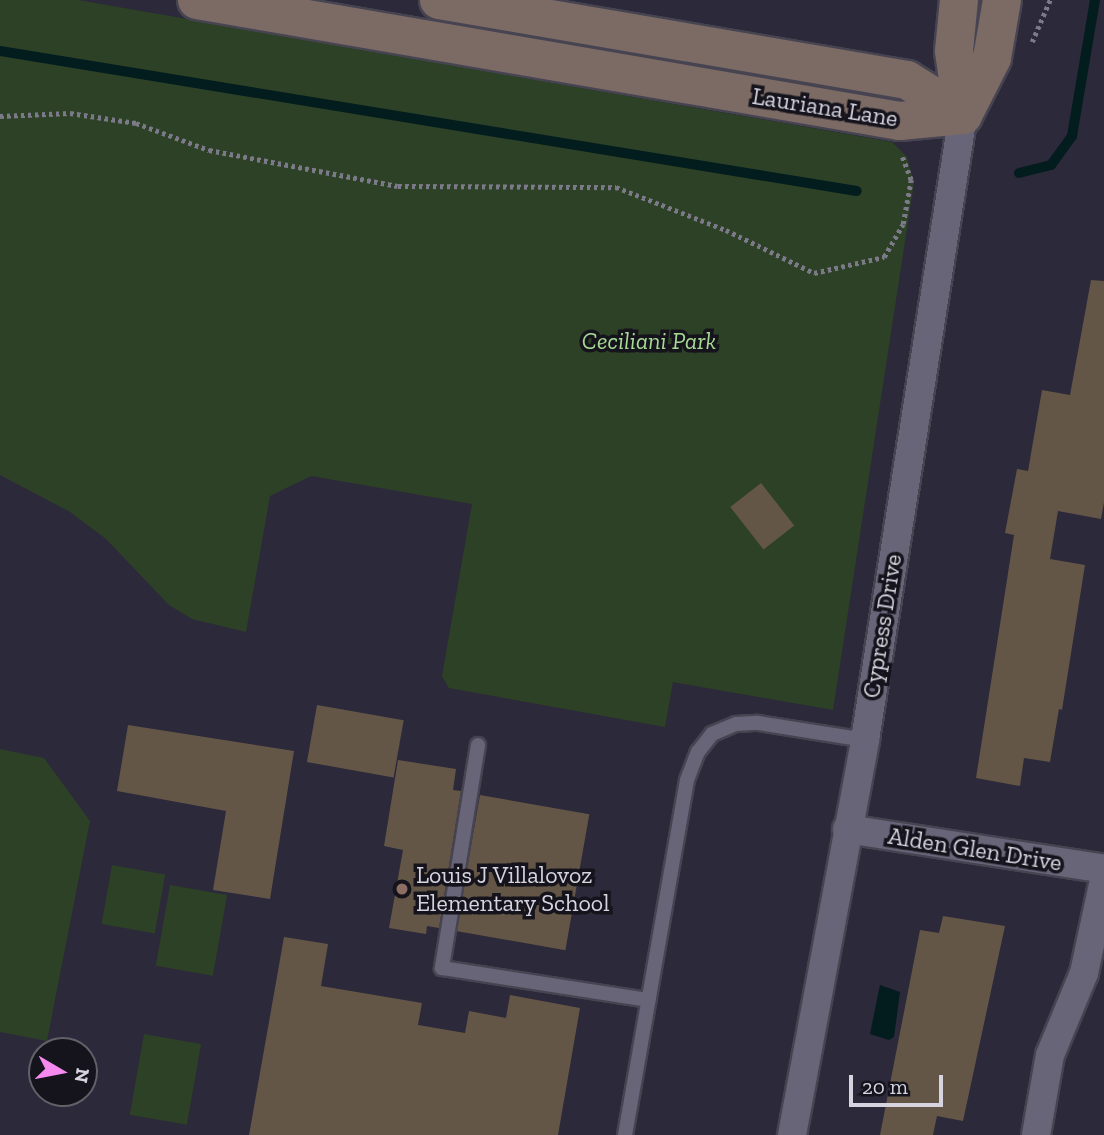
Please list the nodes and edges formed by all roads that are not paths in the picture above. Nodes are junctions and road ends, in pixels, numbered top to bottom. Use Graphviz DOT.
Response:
graph roads {
  1 [pos="197,0"];
  2 [pos="439,0"];
  3 [pos="959,0"];
  4 [pos="1002,0"];
  5 [pos="963,115"];
  6 [pos="864,740"];
  7 [pos="478,746"];
  8 [pos="847,829"];
  9 [pos="1104,869"];
  10 [pos="1104,880"];
  11 [pos="649,1000"];
  12 [pos="625,1135"];
  13 [pos="792,1135"];
  14 [pos="1036,1135"];
  1 -- 5 [label="street, Lauriana Lane"];
  2 -- 5 [label="street, Lauriana Lane"];
  3 -- 5 [label="street, Cypress Drive"];
  4 -- 5 [label="street, Cypress Drive"];
  5 -- 6 [label="street, Cypress Drive"];
  6 -- 8 [label="street, Cypress Drive"];
  6 -- 11 [label="lane"];
  7 -- 11 [label="lane"];
  8 -- 9 [label="street, Alden Glen Drive"];
  8 -- 13 [label="street, Cypress Drive"];
  10 -- 14 [label="street"];
  11 -- 12 [label="lane"];
}
